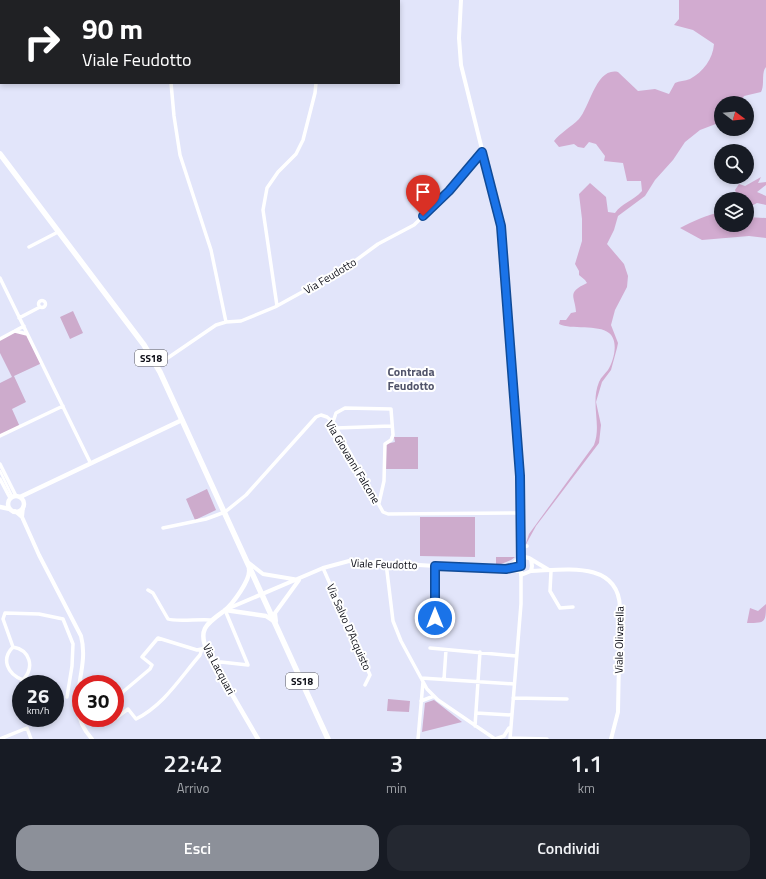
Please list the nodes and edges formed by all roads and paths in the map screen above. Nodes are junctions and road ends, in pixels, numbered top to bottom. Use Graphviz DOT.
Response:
graph roads {
  1 [pos="461,0"];
  2 [pos="171,84"];
  3 [pos="316,84"];
  4 [pos="482,152"];
  5 [pos="0,154"];
  6 [pos="58,232"];
  7 [pos="29,247"];
  8 [pos="0,278"];
  9 [pos="277,306"];
  10 [pos="40,307"];
  11 [pos="16,311"];
  12 [pos="26,314"];
  13 [pos="20,318"];
  14 [pos="226,322"];
  15 [pos="24,326"];
  16 [pos="15,331"];
  17 [pos="28,334"];
  18 [pos="0,339"];
  19 [pos="156,366"];
  20 [pos="63,406"];
  21 [pos="182,420"];
  22 [pos="333,422"];
  23 [pos="391,426"];
  24 [pos="336,428"];
  25 [pos="0,436"];
  26 [pos="90,462"];
  27 [pos="0,464"];
  28 [pos="0,471"];
  29 [pos="0,479"];
  30 [pos="36,487"];
  31 [pos="13,497"];
  32 [pos="378,503"];
  33 [pos="23,505"];
  34 [pos="0,506"];
  35 [pos="13,511"];
  36 [pos="225,512"];
  37 [pos="520,514"];
  38 [pos="22,518"];
  39 [pos="163,528"];
  40 [pos="527,546"];
  41 [pos="521,548"];
  42 [pos="521,556"];
  43 [pos="531,560"];
  44 [pos="248,563"];
  45 [pos="386,563"];
  46 [pos="435,566"];
  47 [pos="323,568"];
  48 [pos="504,569"];
  49 [pos="521,570"];
  50 [pos="551,570"];
  51 [pos="531,571"];
  52 [pos="299,580"];
  53 [pos="148,590"];
  54 [pos="573,607"];
  55 [pos="225,610"];
  56 [pos="72,618"];
  57 [pos="63,619"];
  58 [pos="210,620"];
  59 [pos="276,623"];
  60 [pos="435,631"];
  61 [pos="12,646"];
  62 [pos="204,648"];
  63 [pos="430,648"];
  64 [pos="446,650"];
  65 [pos="480,652"];
  66 [pos="516,656"];
  67 [pos="214,663"];
  68 [pos="14,675"];
  69 [pos="27,675"];
  70 [pos="444,679"];
  71 [pos="422,680"];
  72 [pos="478,682"];
  73 [pos="514,684"];
  74 [pos="366,685"];
  75 [pos="124,691"];
  76 [pos="434,696"];
  77 [pos="67,697"];
  78 [pos="513,698"];
  79 [pos="567,699"];
  80 [pos="421,701"];
  81 [pos="124,712"];
  82 [pos="476,713"];
  83 [pos="512,715"];
  84 [pos="511,725"];
  85 [pos="475,726"];
  86 [pos="504,738"];
  87 [pos="0,739"];
  88 [pos="31,739"];
  89 [pos="92,739"];
  90 [pos="258,739"];
  91 [pos="328,739"];
  92 [pos="418,739"];
  93 [pos="495,739"];
  94 [pos="510,739"];
  95 [pos="533,739"];
  96 [pos="548,739"];
  97 [pos="611,739"];
  1 -- 4 [label="street"];
  2 -- 14 [label="street"];
  3 -- 9 [label="street"];
  4 -- 9 [label="street, Via Feudotto"];
  4 -- 37 [label="street"];
  5 -- 6 [label="main road, SS18"];
  6 -- 7 [label="street"];
  6 -- 19 [label="main road, SS18"];
  8 -- 11 [label="street"];
  9 -- 14 [label="street, Via Feudotto"];
  10 -- 12 [label="street"];
  11 -- 12 [label="street"];
  11 -- 13 [label="street"];
  12 -- 13 [label="street"];
  13 -- 15 [label="street"];
  14 -- 19 [label="street, Via Feudotto"];
  15 -- 16 [label="street"];
  15 -- 17 [label="street"];
  16 -- 17 [label="street"];
  16 -- 18 [label="street"];
  17 -- 20 [label="street"];
  19 -- 21 [label="main road, SS18"];
  20 -- 25 [label="street"];
  20 -- 26 [label="street"];
  21 -- 26 [label="main road"];
  21 -- 36 [label="main road, SS18"];
  22 -- 23 [label="street"];
  22 -- 24 [label="street, Via Giovanni Falcone"];
  22 -- 36 [label="street, Via Giovanni Falcone"];
  23 -- 24 [label="street"];
  23 -- 32 [label="street"];
  24 -- 32 [label="street, Via Giovanni Falcone"];
  26 -- 30 [label="main road"];
  27 -- 31 [label="street"];
  28 -- 31 [label="street"];
  29 -- 31 [label="street"];
  30 -- 31 [label="main road"];
  30 -- 33 [label="main road"];
  31 -- 33 [label="main road"];
  31 -- 34 [label="main road"];
  31 -- 35 [label="main road"];
  32 -- 37 [label="street, Via Giovanni Falcone"];
  33 -- 35 [label="main road"];
  33 -- 38 [label="street"];
  34 -- 35 [label="main road"];
  35 -- 38 [label="street"];
  36 -- 39 [label="street"];
  36 -- 44 [label="main road, SS18"];
  37 -- 41 [label="street"];
  38 -- 56 [label="street"];
  40 -- 41 [label="street"];
  41 -- 42 [label="street"];
  42 -- 43 [label="street, Viale Olivarella"];
  42 -- 48 [label="street"];
  42 -- 49 [label="street"];
  43 -- 50 [label="street, Viale Olivarella"];
  43 -- 51 [label="street"];
  44 -- 52 [label="street"];
  44 -- 55 [label="main road"];
  44 -- 59 [label="main road, SS18"];
  45 -- 46 [label="street, Viale Feudotto"];
  45 -- 47 [label="street, Viale Feudotto"];
  45 -- 71 [label="street"];
  46 -- 48 [label="street, Viale Feudotto"];
  46 -- 60 [label="street"];
  47 -- 52 [label="street, Viale Feudotto"];
  47 -- 74 [label="street, Via Salvo D'Acquisto"];
  48 -- 49 [label="street, Viale Feudotto"];
  49 -- 51 [label="street, Viale Olivarella"];
  49 -- 66 [label="street"];
  50 -- 51 [label="street, Viale Olivarella"];
  50 -- 54 [label="street"];
  50 -- 97 [label="street, Viale Olivarella"];
  52 -- 55 [label="street, Viale Feudotto"];
  52 -- 59 [label="street"];
  53 -- 58 [label="street"];
  55 -- 58 [label="main road"];
  55 -- 59 [label="main road"];
  55 -- 67 [label="street"];
  56 -- 57 [label="street"];
  56 -- 89 [label="street"];
  57 -- 61 [label="street"];
  57 -- 77 [label="street"];
  58 -- 62 [label="main road, Via Lacquari"];
  59 -- 91 [label="main road, SS18"];
  61 -- 68 [label="street"];
  61 -- 69 [label="street"];
  62 -- 67 [label="main road, Via Lacquari"];
  62 -- 75 [label="street"];
  62 -- 81 [label="street"];
  63 -- 64 [label="street"];
  64 -- 65 [label="street"];
  64 -- 70 [label="street"];
  65 -- 66 [label="street"];
  65 -- 72 [label="street"];
  66 -- 73 [label="street"];
  67 -- 90 [label="main road, Via Lacquari"];
  70 -- 71 [label="street"];
  70 -- 72 [label="street"];
  71 -- 76 [label="street"];
  71 -- 80 [label="street"];
  72 -- 73 [label="street"];
  72 -- 82 [label="street"];
  73 -- 78 [label="street"];
  76 -- 80 [label="street"];
  76 -- 85 [label="street"];
  78 -- 79 [label="street"];
  78 -- 83 [label="street"];
  80 -- 92 [label="street"];
  82 -- 83 [label="street"];
  82 -- 85 [label="street"];
  83 -- 84 [label="street"];
  84 -- 86 [label="street"];
  84 -- 94 [label="street"];
  85 -- 93 [label="street"];
  86 -- 93 [label="street"];
  87 -- 88 [label="street"];
  94 -- 95 [label="street"];
  95 -- 96 [label="street"];
}
